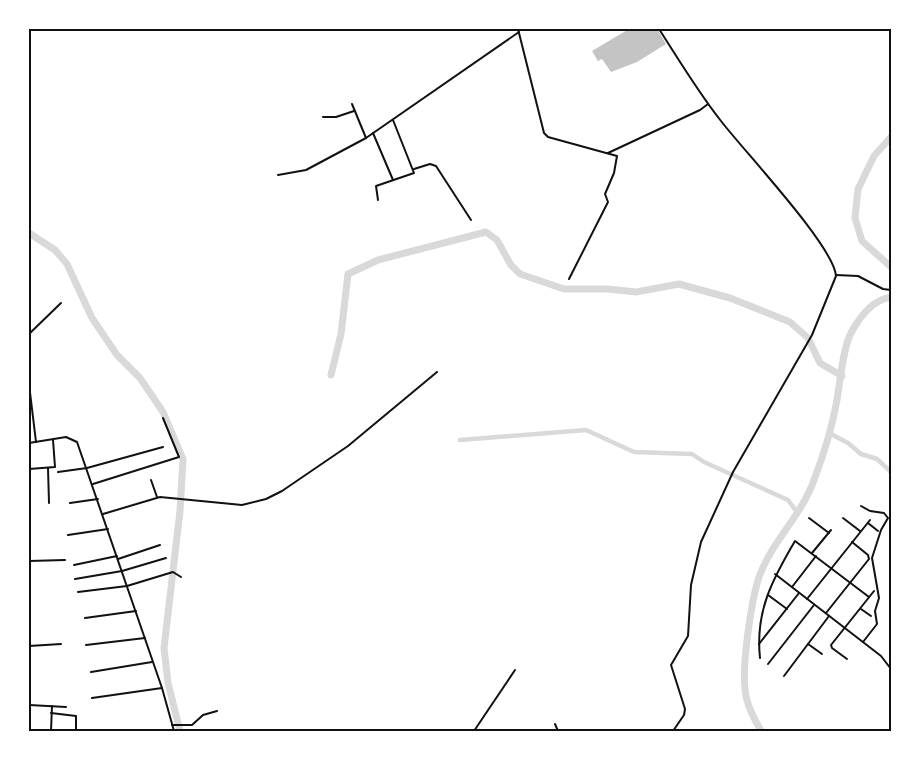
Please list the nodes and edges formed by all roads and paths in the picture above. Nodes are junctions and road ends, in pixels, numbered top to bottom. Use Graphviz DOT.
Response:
graph roads {
  1 [pos="660,29"];
  2 [pos="518,30"];
  3 [pos="352,104"];
  4 [pos="708,104"];
  5 [pos="354,110"];
  6 [pos="323,117"];
  7 [pos="393,120"];
  8 [pos="373,133"];
  9 [pos="366,138"];
  10 [pos="608,153"];
  11 [pos="414,169"];
  12 [pos="278,175"];
  13 [pos="393,180"];
  14 [pos="378,200"];
  15 [pos="471,220"];
  16 [pos="836,275"];
  17 [pos="569,279"];
  18 [pos="891,290"];
  19 [pos="61,303"];
  20 [pos="29,334"];
  21 [pos="437,372"];
  22 [pos="29,384"];
  23 [pos="163,418"];
  24 [pos="53,440"];
  25 [pos="36,442"];
  26 [pos="29,443"];
  27 [pos="163,447"];
  28 [pos="48,468"];
  29 [pos="87,468"];
  30 [pos="29,469"];
  31 [pos="58,472"];
  32 [pos="152,480"];
  33 [pos="93,484"];
  34 [pos="157,497"];
  35 [pos="98,498"];
  36 [pos="49,503"];
  37 [pos="70,503"];
  38 [pos="861,506"];
  39 [pos="103,514"];
  40 [pos="808,518"];
  41 [pos="843,518"];
  42 [pos="870,520"];
  43 [pos="868,523"];
  44 [pos="108,529"];
  45 [pos="831,530"];
  46 [pos="860,531"];
  47 [pos="878,531"];
  48 [pos="829,533"];
  49 [pos="68,535"];
  50 [pos="852,542"];
  51 [pos="160,545"];
  52 [pos="812,553"];
  53 [pos="816,556"];
  54 [pos="118,557"];
  55 [pos="166,558"];
  56 [pos="65,560"];
  57 [pos="29,562"];
  58 [pos="74,565"];
  59 [pos="831,568"];
  60 [pos="122,571"];
  61 [pos="775,574"];
  62 [pos="181,577"];
  63 [pos="74,580"];
  64 [pos="850,583"];
  65 [pos="127,586"];
  66 [pos="792,587"];
  67 [pos="874,591"];
  68 [pos="78,592"];
  69 [pos="799,593"];
  70 [pos="768,594"];
  71 [pos="869,597"];
  72 [pos="806,598"];
  73 [pos="814,604"];
  74 [pos="860,608"];
  75 [pos="786,609"];
  76 [pos="136,611"];
  77 [pos="826,613"];
  78 [pos="829,616"];
  79 [pos="871,616"];
  80 [pos="85,618"];
  81 [pos="844,628"];
  82 [pos="145,638"];
  83 [pos="863,642"];
  84 [pos="61,644"];
  85 [pos="759,644"];
  86 [pos="808,644"];
  87 [pos="86,645"];
  88 [pos="29,646"];
  89 [pos="822,654"];
  90 [pos="760,658"];
  91 [pos="847,659"];
  92 [pos="153,662"];
  93 [pos="768,664"];
  94 [pos="891,668"];
  95 [pos="515,670"];
  96 [pos="91,672"];
  97 [pos="784,676"];
  98 [pos="162,688"];
  99 [pos="92,698"];
  100 [pos="29,705"];
  101 [pos="52,706"];
  102 [pos="66,707"];
  103 [pos="217,711"];
  104 [pos="52,713"];
  105 [pos="555,724"];
  106 [pos="174,725"];
  107 [pos="558,730"];
  108 [pos="51,731"];
  109 [pos="76,731"];
  110 [pos="174,731"];
  111 [pos="474,731"];
  112 [pos="673,731"];
  1 -- 4 [label="street"];
  2 -- 7 [label="street"];
  2 -- 10 [label="street"];
  3 -- 5 [label="street"];
  4 -- 10 [label="street"];
  4 -- 16 [label="street"];
  5 -- 6 [label="street"];
  5 -- 9 [label="street"];
  7 -- 8 [label="street"];
  7 -- 11 [label="street"];
  8 -- 9 [label="street"];
  8 -- 13 [label="street"];
  9 -- 12 [label="street"];
  10 -- 17 [label="street"];
  11 -- 13 [label="street"];
  11 -- 15 [label="street"];
  13 -- 14 [label="street"];
  16 -- 18 [label="street"];
  16 -- 112 [label="street"];
  19 -- 20 [label="street"];
  21 -- 34 [label="street"];
  22 -- 25 [label="street"];
  23 -- 33 [label="street"];
  24 -- 25 [label="street"];
  24 -- 28 [label="street"];
  24 -- 29 [label="street"];
  25 -- 26 [label="street"];
  27 -- 29 [label="street"];
  28 -- 30 [label="street"];
  28 -- 36 [label="street"];
  29 -- 31 [label="street"];
  29 -- 33 [label="street"];
  32 -- 34 [label="street"];
  33 -- 35 [label="street"];
  34 -- 39 [label="street"];
  35 -- 37 [label="street"];
  35 -- 39 [label="street"];
  38 -- 83 [label="street"];
  39 -- 44 [label="street"];
  40 -- 48 [label="street"];
  41 -- 46 [label="street"];
  42 -- 43 [label="street"];
  43 -- 46 [label="street"];
  43 -- 47 [label="street"];
  44 -- 49 [label="street"];
  44 -- 54 [label="street"];
  45 -- 48 [label="street"];
  46 -- 50 [label="street"];
  48 -- 52 [label="street"];
  50 -- 59 [label="street"];
  50 -- 64 [label="street"];
  51 -- 54 [label="street"];
  52 -- 53 [label="street"];
  52 -- 61 [label="street"];
  53 -- 59 [label="street"];
  53 -- 66 [label="street"];
  54 -- 58 [label="street"];
  54 -- 60 [label="street"];
  55 -- 60 [label="street"];
  56 -- 57 [label="street"];
  59 -- 64 [label="street"];
  59 -- 72 [label="street"];
  60 -- 63 [label="street"];
  60 -- 65 [label="street"];
  61 -- 66 [label="street"];
  61 -- 70 [label="street"];
  62 -- 65 [label="street"];
  64 -- 71 [label="street"];
  64 -- 77 [label="street"];
  65 -- 68 [label="street"];
  65 -- 76 [label="street"];
  66 -- 69 [label="street"];
  67 -- 71 [label="street"];
  69 -- 72 [label="street"];
  69 -- 75 [label="street"];
  70 -- 75 [label="street"];
  70 -- 85 [label="street"];
  71 -- 74 [label="street"];
  72 -- 73 [label="street"];
  73 -- 77 [label="street"];
  73 -- 93 [label="street"];
  74 -- 79 [label="street"];
  74 -- 81 [label="street"];
  75 -- 85 [label="street"];
  76 -- 80 [label="street"];
  76 -- 82 [label="street"];
  77 -- 78 [label="street"];
  78 -- 81 [label="street"];
  78 -- 86 [label="street"];
  81 -- 83 [label="street"];
  81 -- 91 [label="street"];
  82 -- 87 [label="street"];
  82 -- 92 [label="street"];
  83 -- 94 [label="street"];
  84 -- 88 [label="street"];
  85 -- 90 [label="street"];
  86 -- 89 [label="street"];
  86 -- 97 [label="street"];
  92 -- 96 [label="street"];
  92 -- 98 [label="street"];
  95 -- 111 [label="street"];
  98 -- 99 [label="street"];
  98 -- 106 [label="street"];
  100 -- 101 [label="street"];
  101 -- 102 [label="street"];
  101 -- 104 [label="street"];
  103 -- 106 [label="street"];
  104 -- 108 [label="street"];
  104 -- 109 [label="street"];
  105 -- 107 [label="street"];
  106 -- 110 [label="street"];
}
